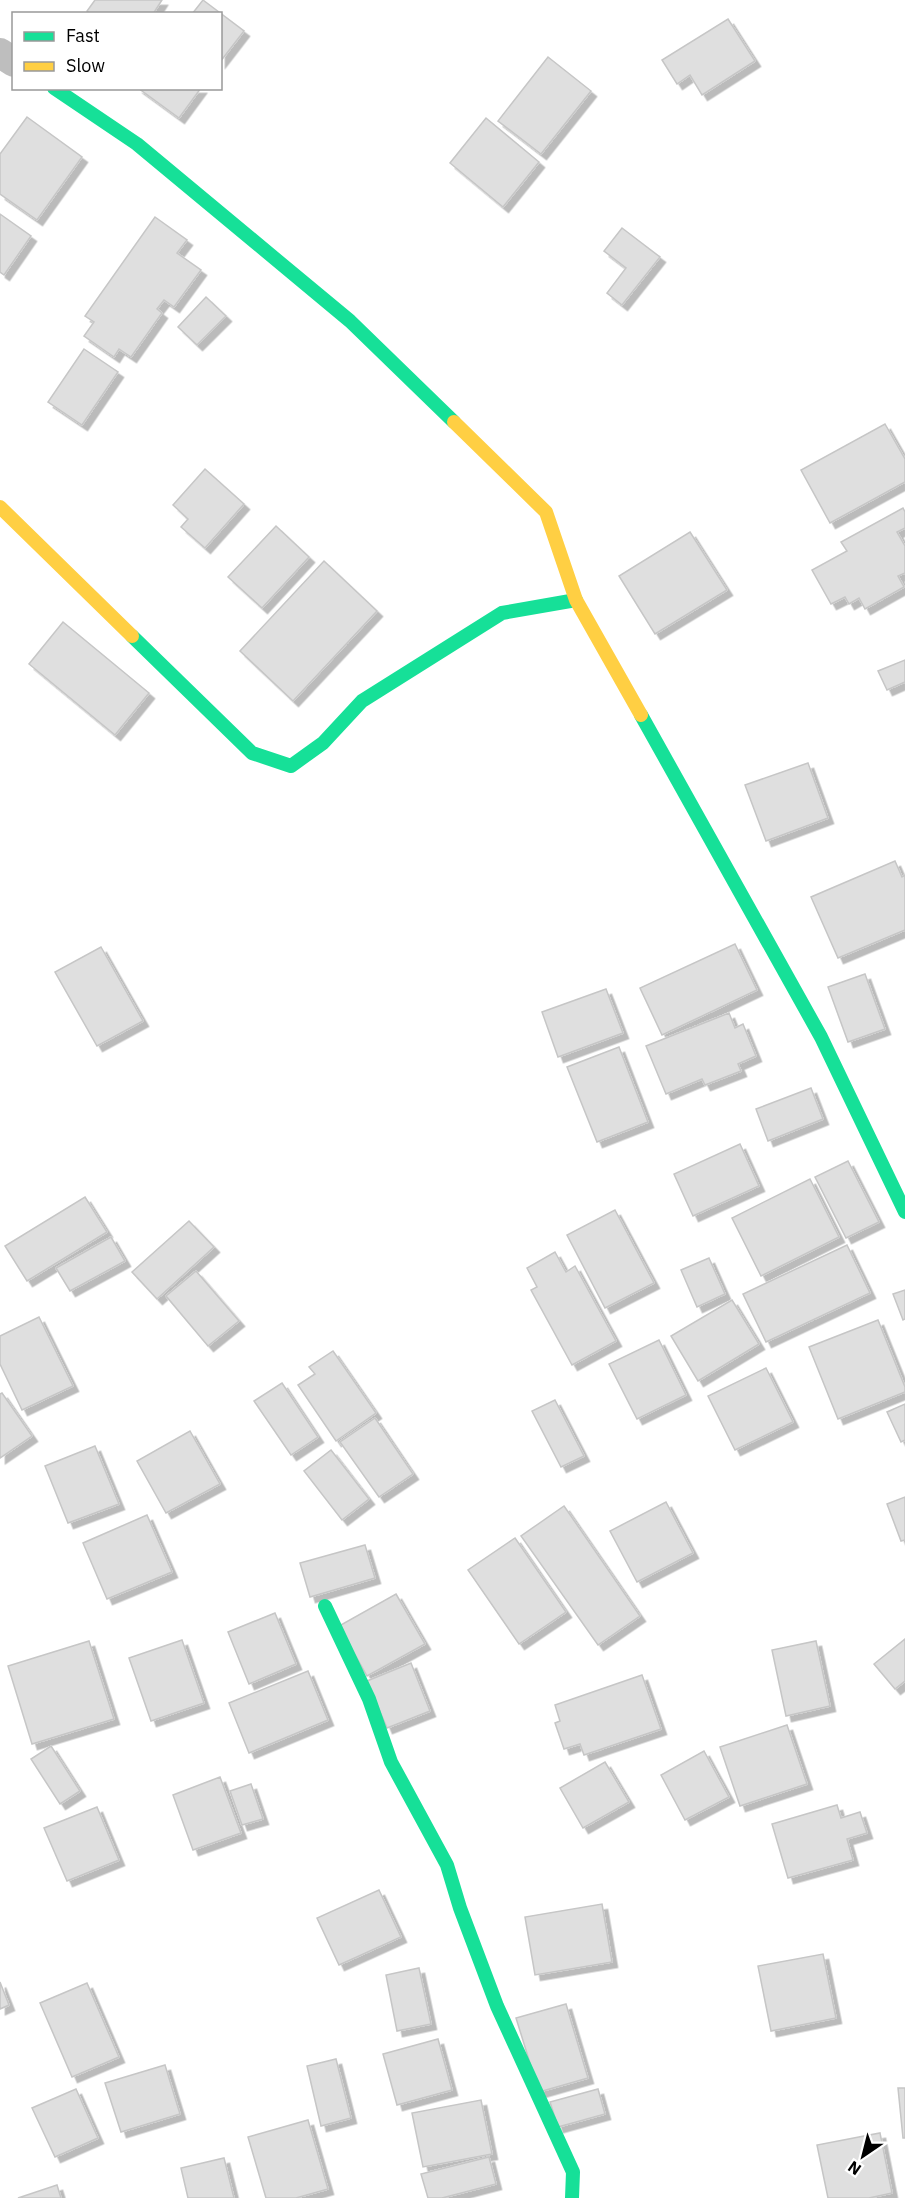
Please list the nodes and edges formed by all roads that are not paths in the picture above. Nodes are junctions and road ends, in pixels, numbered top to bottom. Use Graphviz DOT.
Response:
graph roads {
  1 [pos="57,90"];
  2 [pos="0,507"];
  3 [pos="576,600"];
  4 [pos="905,1212"];
  5 [pos="325,1606"];
  6 [pos="572,2198"];
  1 -- 3 [label="street"];
  2 -- 3 [label="street"];
  3 -- 4 [label="street"];
  5 -- 6 [label="street"];
}
